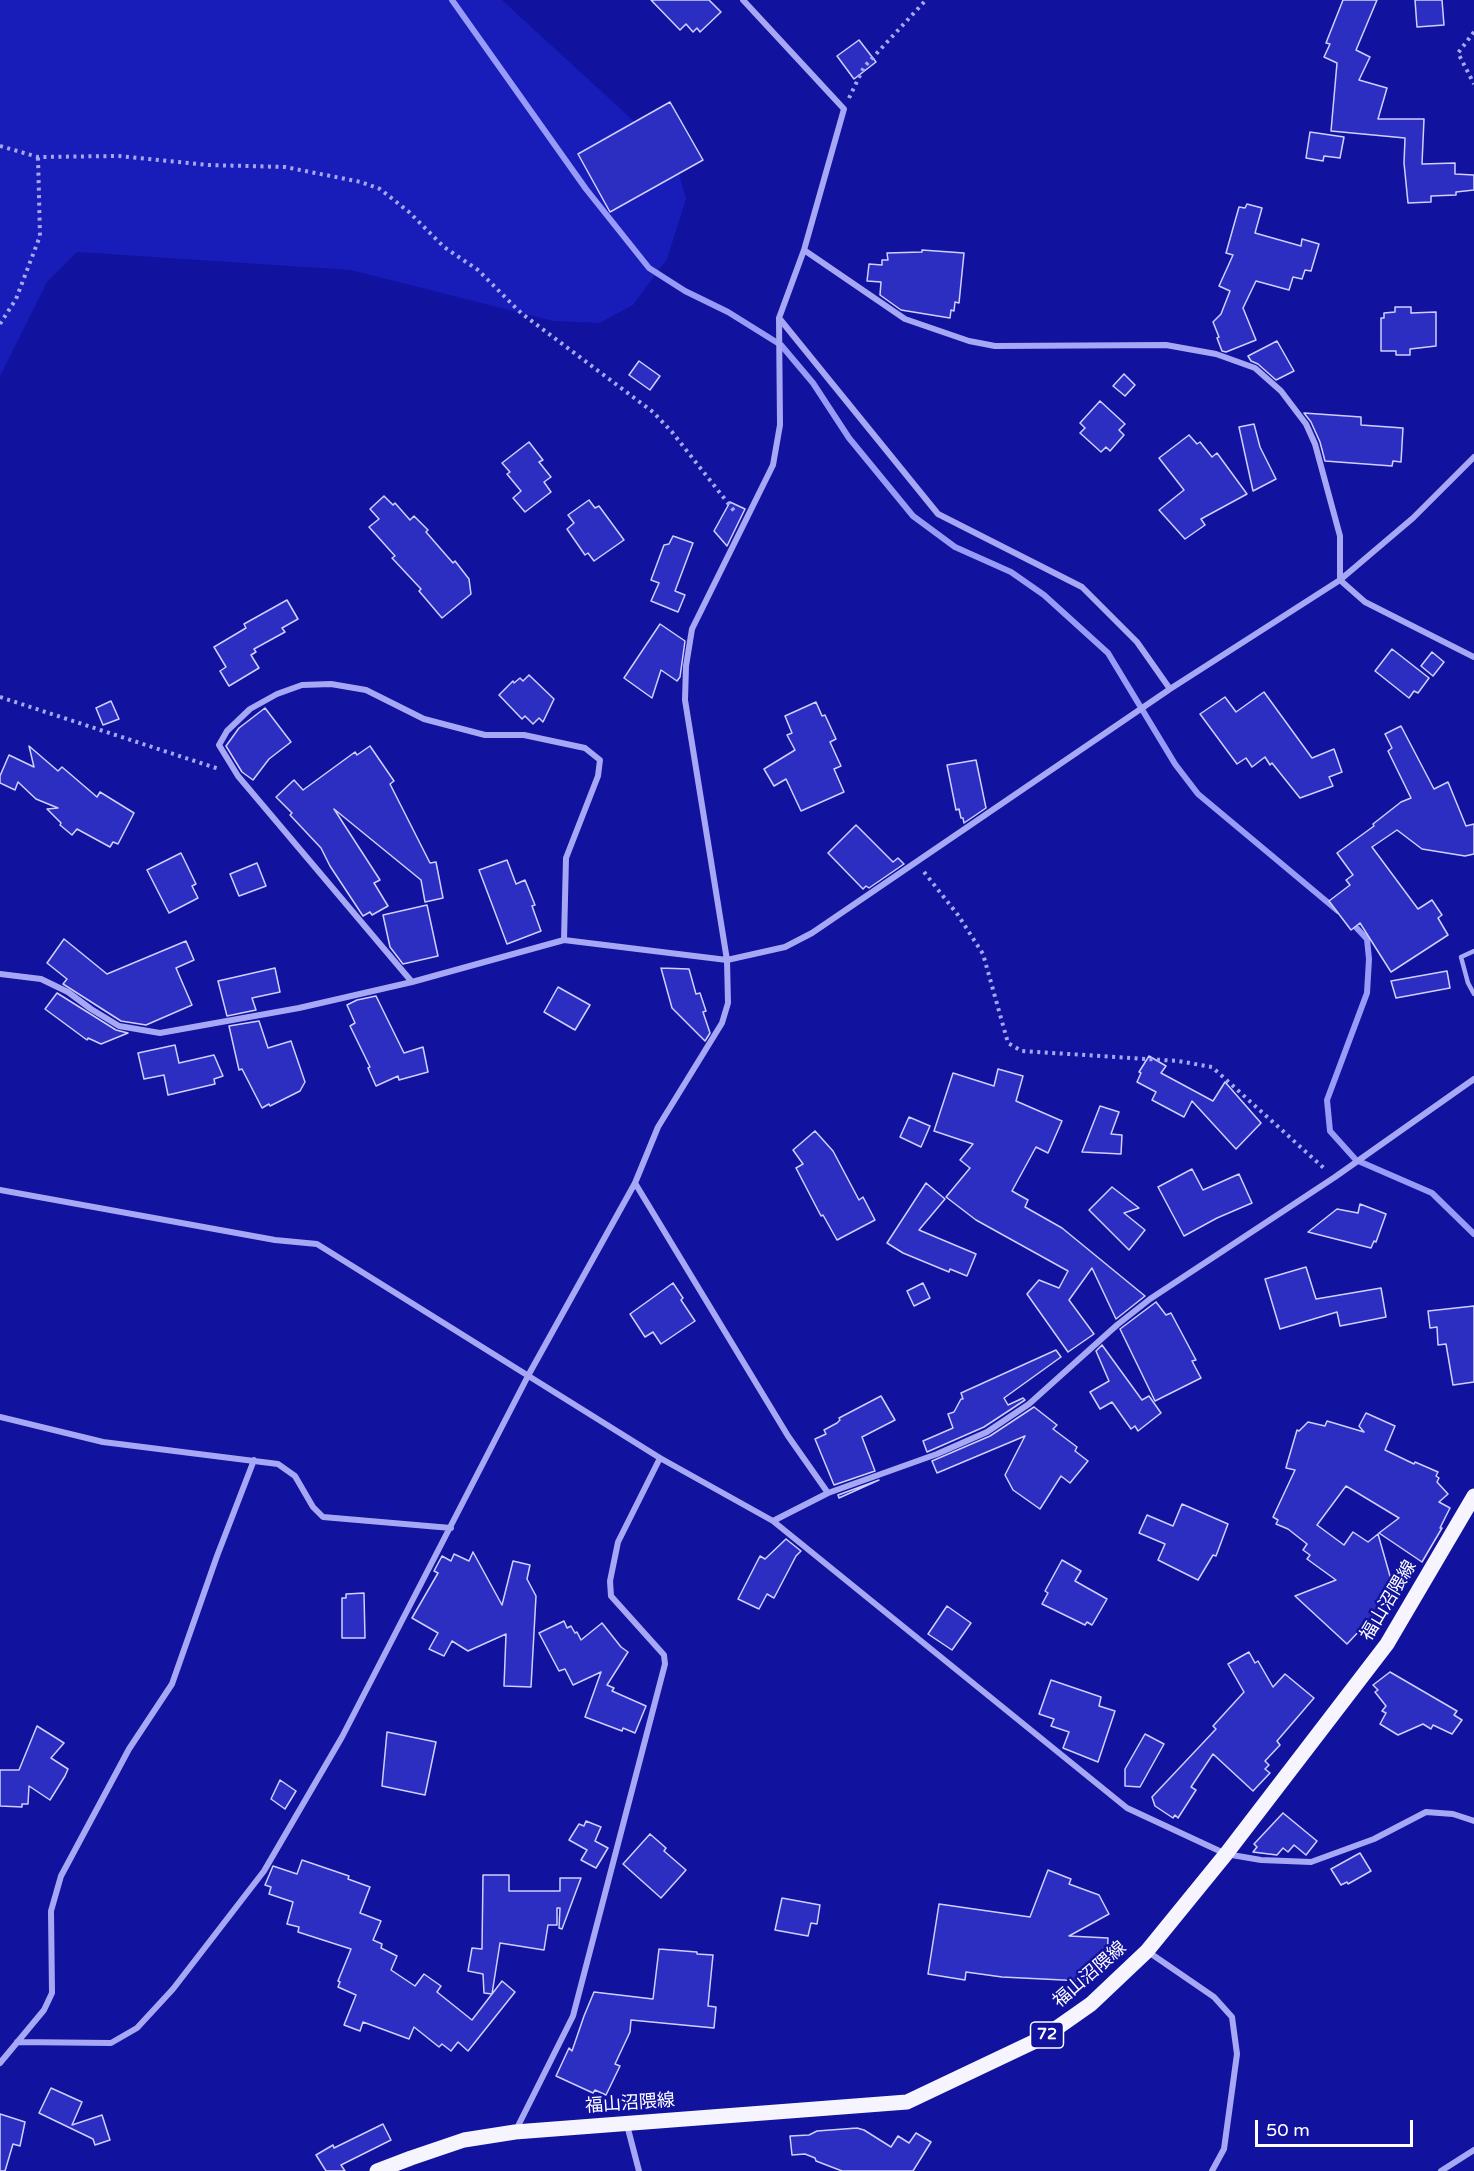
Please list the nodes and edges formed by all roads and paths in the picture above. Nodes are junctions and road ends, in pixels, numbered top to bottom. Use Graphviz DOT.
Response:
graph roads {
  1 [pos="743,0"];
  2 [pos="926,0"];
  3 [pos="1474,32"];
  4 [pos="1474,84"];
  5 [pos="844,109"];
  6 [pos="0,146"];
  7 [pos="38,157"];
  8 [pos="804,250"];
  9 [pos="779,318"];
  10 [pos="0,324"];
  11 [pos="1474,457"];
  12 [pos="744,525"];
  13 [pos="1340,580"];
  14 [pos="1474,657"];
  15 [pos="1170,689"];
  16 [pos="0,697"];
  17 [pos="238,776"];
  18 [pos="916,862"];
  19 [pos="564,940"];
  20 [pos="1474,951"];
  21 [pos="727,960"];
  22 [pos="0,974"];
  23 [pos="412,982"];
  24 [pos="1474,994"];
  25 [pos="1474,1079"];
  26 [pos="1335,1178"];
  27 [pos="635,1183"];
  28 [pos="0,1190"];
  29 [pos="529,1374"];
  30 [pos="0,1417"];
  31 [pos="660,1458"];
  32 [pos="254,1460"];
  33 [pos="828,1493"];
  34 [pos="1474,1496"];
  35 [pos="773,1521"];
  36 [pos="451,1528"];
  37 [pos="1474,1821"];
  38 [pos="1226,1854"];
  39 [pos="1147,1951"];
  40 [pos="17,2042"];
  41 [pos="0,2063"];
  42 [pos="626,2124"];
  43 [pos="515,2132"];
  44 [pos="1474,2150"];
  45 [pos="377,2171"];
  46 [pos="639,2171"];
  47 [pos="1212,2171"];
  48 [pos="1441,2171"];
  1 -- 5 [label="street"];
  2 -- 5 [label="path"];
  3 -- 4 [label="path"];
  5 -- 8 [label="street"];
  6 -- 7 [label="path"];
  7 -- 10 [label="path"];
  7 -- 12 [label="path"];
  8 -- 9 [label="street"];
  8 -- 13 [label="street"];
  9 -- 12 [label="street"];
  9 -- 15 [label="street"];
  11 -- 13 [label="street"];
  12 -- 21 [label="street"];
  13 -- 14 [label="street"];
  13 -- 15 [label="street"];
  15 -- 18 [label="street"];
  16 -- 17 [label="path"];
  17 -- 19 [label="street"];
  17 -- 23 [label="street"];
  18 -- 21 [label="street"];
  18 -- 26 [label="path"];
  19 -- 21 [label="street"];
  19 -- 23 [label="street"];
  20 -- 24 [label="lane"];
  21 -- 27 [label="street"];
  22 -- 23 [label="street"];
  25 -- 26 [label="street"];
  26 -- 33 [label="street"];
  27 -- 29 [label="street"];
  27 -- 33 [label="street"];
  28 -- 29 [label="street"];
  29 -- 31 [label="street"];
  29 -- 36 [label="street"];
  30 -- 32 [label="street"];
  31 -- 35 [label="street"];
  31 -- 43 [label="street"];
  32 -- 36 [label="street"];
  32 -- 40 [label="street"];
  33 -- 35 [label="street"];
  34 -- 38 [label="main road, 福山沼隈線 / 72"];
  35 -- 38 [label="street"];
  36 -- 40 [label="street"];
  37 -- 38 [label="street"];
  38 -- 39 [label="main road, 福山沼隈線 / 72"];
  39 -- 42 [label="main road, 福山沼隈線 / 72"];
  39 -- 47 [label="street"];
  40 -- 41 [label="street"];
  42 -- 43 [label="main road, 福山沼隈線 / 72"];
  42 -- 46 [label="street"];
  43 -- 45 [label="main road, 福山沼隈線 / 72"];
  44 -- 48 [label="street"];
}
